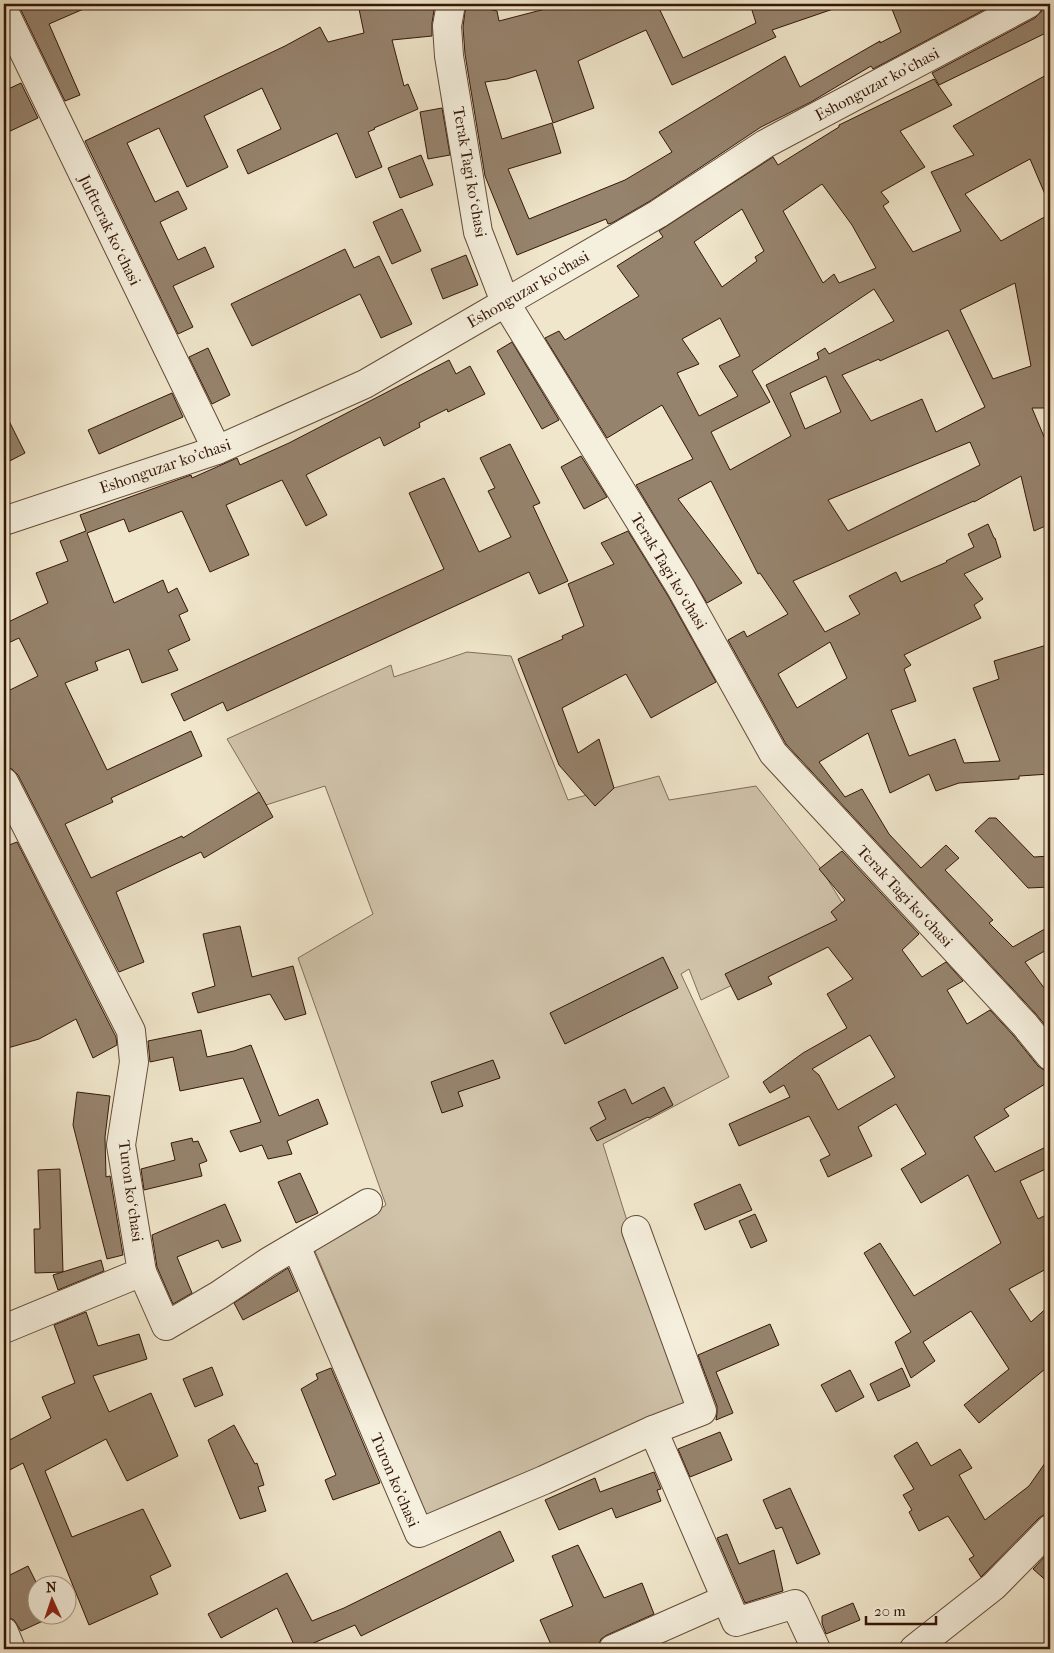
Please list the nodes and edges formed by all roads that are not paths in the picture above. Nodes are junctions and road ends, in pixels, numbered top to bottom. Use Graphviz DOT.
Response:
graph roads {
  1 [pos="451,4"];
  2 [pos="1028,4"];
  3 [pos="4,11"];
  4 [pos="505,302"];
  5 [pos="217,450"];
  6 [pos="4,521"];
  7 [pos="4,782"];
  8 [pos="1050,1056"];
  9 [pos="368,1203"];
  10 [pos="636,1230"];
  11 [pos="296,1246"];
  12 [pos="142,1272"];
  13 [pos="4,1329"];
  14 [pos="653,1430"];
  15 [pos="1050,1529"];
  16 [pos="726,1599"];
  17 [pos="4,1632"];
  18 [pos="12,1649"];
  19 [pos="613,1649"];
  20 [pos="816,1649"];
  21 [pos="914,1649"];
  1 -- 4 [label="street, Terak Tagi koʻchasi"];
  2 -- 4 [label="street, Eshonguzar ko'chasi"];
  3 -- 5 [label="street, Juftterak koʻchasi"];
  4 -- 5 [label="street, Eshonguzar ko'chasi"];
  4 -- 8 [label="street, Terak Tagi koʻchasi"];
  5 -- 6 [label="street, Eshonguzar ko'chasi"];
  7 -- 12 [label="street, Turon koʻchasi"];
  9 -- 11 [label="street"];
  10 -- 14 [label="street"];
  11 -- 12 [label="street"];
  11 -- 14 [label="street, Turon ko'chasi"];
  12 -- 13 [label="street"];
  14 -- 16 [label="street"];
  15 -- 21 [label="street"];
  16 -- 19 [label="street"];
  16 -- 20 [label="street"];
  17 -- 18 [label="street"];
}
